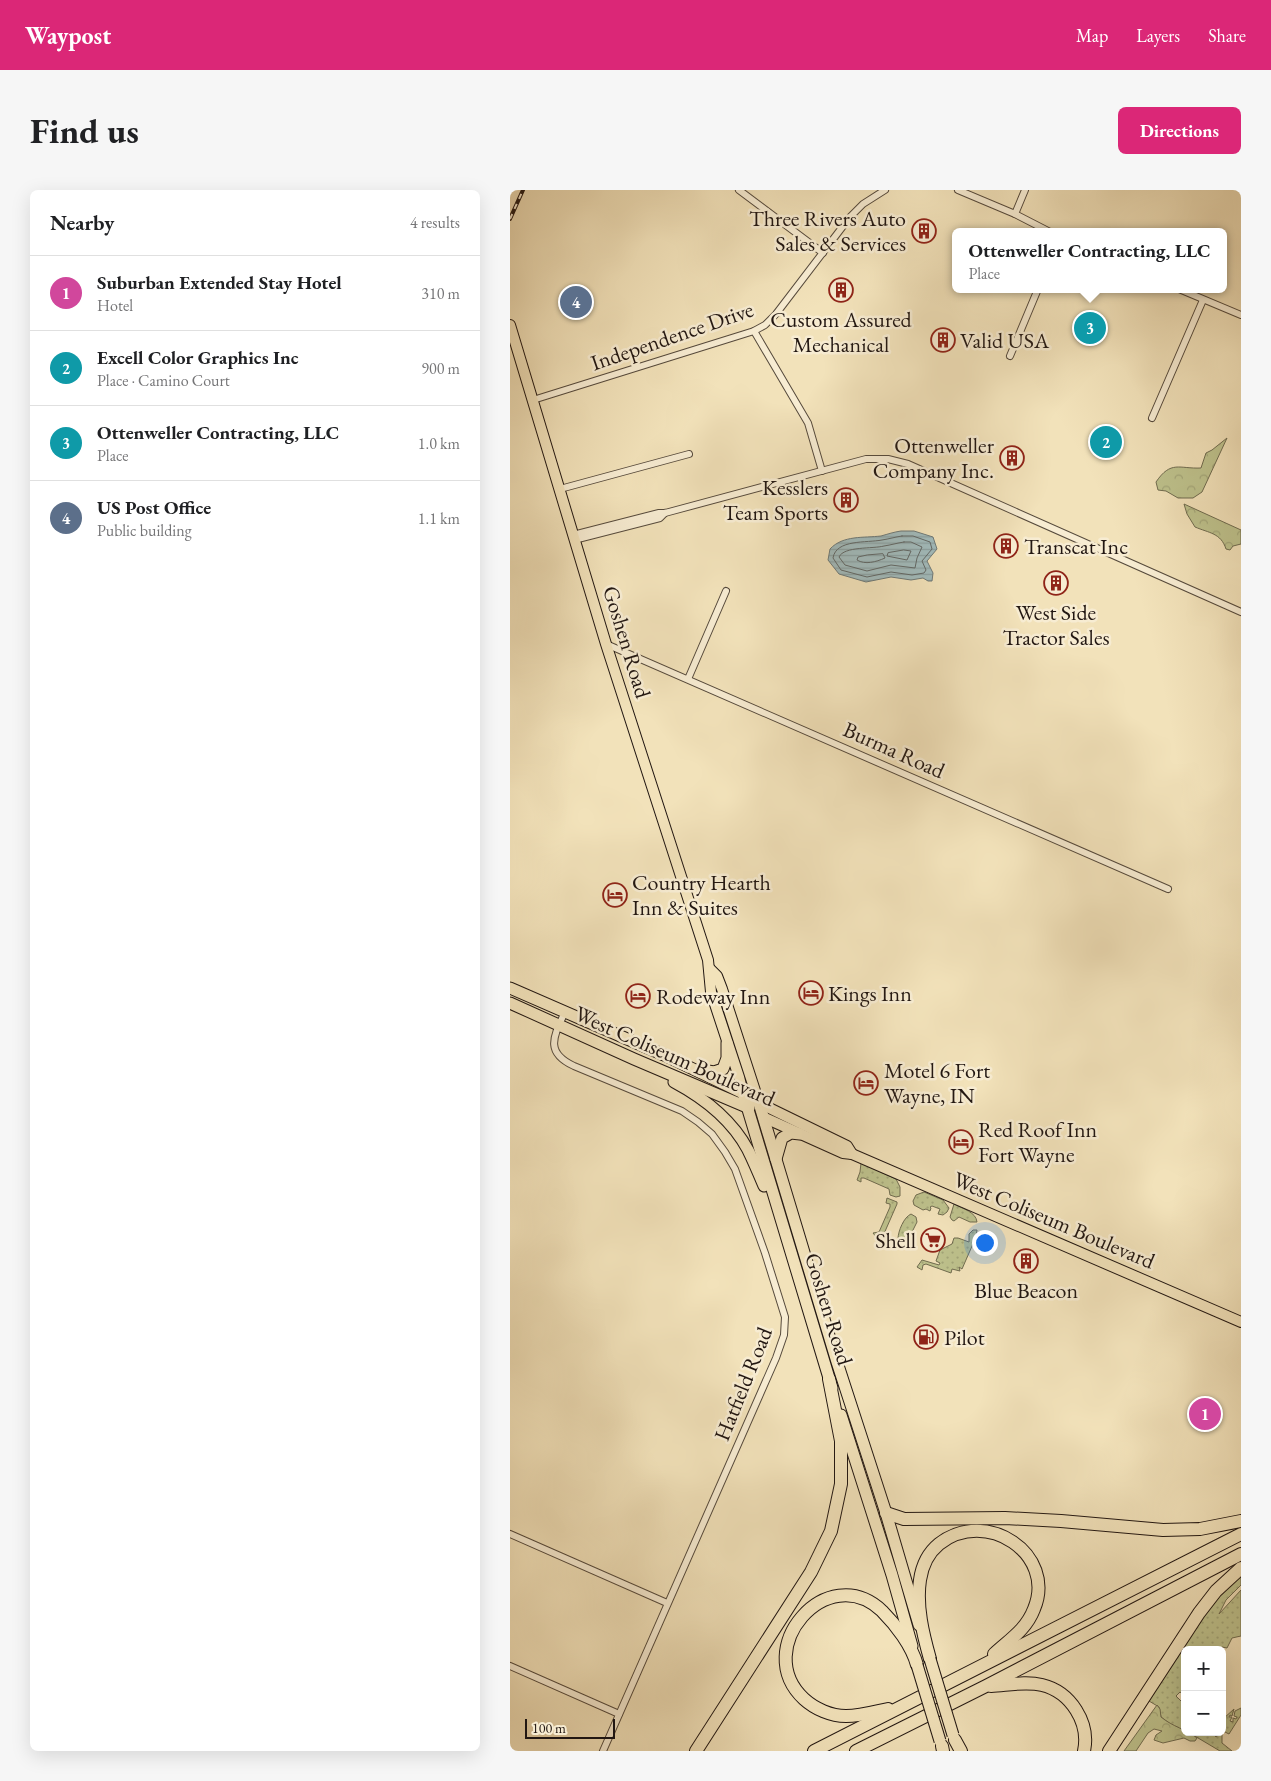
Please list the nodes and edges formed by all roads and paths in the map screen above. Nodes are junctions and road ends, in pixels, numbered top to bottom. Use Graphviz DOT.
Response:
graph roads {
  1 [pos="739,190"];
  2 [pos="885,190"];
  3 [pos="958,190"];
  4 [pos="1025,190"];
  5 [pos="1015,214"];
  6 [pos="1042,228"];
  7 [pos="823,253"];
  8 [pos="1036,293"];
  9 [pos="1188,293"];
  10 [pos="1203,300"];
  11 [pos="1241,315"];
  12 [pos="510,326"];
  13 [pos="754,331"];
  14 [pos="1010,356"];
  15 [pos="533,400"];
  16 [pos="1152,418"];
  17 [pos="689,454"];
  18 [pos="822,471"];
  19 [pos="560,489"];
  20 [pos="574,537"];
  21 [pos="726,591"];
  22 [pos="1241,612"];
  23 [pos="606,644"];
  24 [pos="688,679"];
  25 [pos="1168,889"];
  26 [pos="710,969"];
  27 [pos="510,988"];
  28 [pos="510,1003"];
  29 [pos="565,1012"];
  30 [pos="558,1026"];
  31 [pos="727,1043"];
  32 [pos="634,1059"];
  33 [pos="688,1067"];
  34 [pos="743,1093"];
  35 [pos="759,1103"];
  36 [pos="746,1106"];
  37 [pos="763,1117"];
  38 [pos="800,1134"];
  39 [pos="852,1154"];
  40 [pos="776,1160"];
  41 [pos="785,1232"];
  42 [pos="1241,1322"];
  43 [pos="829,1379"];
  44 [pos="886,1513"];
  45 [pos="1241,1521"];
  46 [pos="510,1534"];
  47 [pos="1241,1534"];
  48 [pos="1241,1554"];
  49 [pos="1241,1568"];
  50 [pos="667,1603"];
  51 [pos="929,1656"];
  52 [pos="916,1662"];
  53 [pos="510,1666"];
  54 [pos="979,1668"];
  55 [pos="986,1686"];
  56 [pos="900,1707"];
  57 [pos="619,1714"];
  58 [pos="893,1732"];
  59 [pos="957,1744"];
  60 [pos="942,1747"];
  61 [pos="603,1751"];
  62 [pos="696,1751"];
  63 [pos="814,1751"];
  64 [pos="856,1751"];
  65 [pos="870,1751"];
  66 [pos="1084,1751"];
  67 [pos="1109,1751"];
  1 -- 7 [label="street"];
  2 -- 7 [label="street, Independence Drive"];
  3 -- 5 [label="street"];
  4 -- 5 [label="street"];
  5 -- 6 [label="street"];
  7 -- 13 [label="street, Independence Drive"];
  8 -- 14 [label="street"];
  9 -- 10 [label="street"];
  10 -- 11 [label="street"];
  10 -- 16 [label="street"];
  12 -- 15 [label="main road, Goshen Road"];
  13 -- 15 [label="street, Independence Drive"];
  13 -- 18 [label="street"];
  15 -- 19 [label="main road, Goshen Road"];
  17 -- 19 [label="street"];
  18 -- 20 [label="street"];
  18 -- 22 [label="street"];
  19 -- 20 [label="main road, Goshen Road"];
  20 -- 23 [label="main road, Goshen Road"];
  21 -- 24 [label="street"];
  23 -- 24 [label="street, Burma Road"];
  23 -- 26 [label="main road, Goshen Road"];
  24 -- 25 [label="street, Burma Road"];
  26 -- 31 [label="main road, Goshen Road"];
  26 -- 35 [label="main road, Goshen Road"];
  27 -- 29 [label="highway, West Coliseum Boulevard"];
  28 -- 30 [label="highway, West Coliseum Boulevard"];
  29 -- 30 [label="street"];
  29 -- 33 [label="highway, West Coliseum Boulevard"];
  30 -- 32 [label="highway, West Coliseum Boulevard"];
  30 -- 50 [label="street, Hatfield Road"];
  31 -- 33 [label="highway"];
  31 -- 34 [label="main road, Goshen Road"];
  32 -- 36 [label="highway, West Coliseum Boulevard"];
  32 -- 41 [label="highway"];
  33 -- 34 [label="highway, West Coliseum Boulevard"];
  34 -- 35 [label="highway, West Coliseum Boulevard"];
  34 -- 36 [label="highway, Goshen Road"];
  35 -- 37 [label="highway"];
  35 -- 39 [label="main road, West Coliseum Boulevard"];
  36 -- 37 [label="highway, West Coliseum Boulevard"];
  36 -- 41 [label="highway, Goshen Road"];
  37 -- 38 [label="main road, West Coliseum Boulevard"];
  37 -- 40 [label="highway"];
  38 -- 39 [label="main road, West Coliseum Boulevard"];
  38 -- 40 [label="highway"];
  39 -- 42 [label="main road, West Coliseum Boulevard"];
  40 -- 44 [label="highway"];
  41 -- 43 [label="highway, Goshen Road"];
  43 -- 52 [label="highway, Goshen Road"];
  43 -- 62 [label="highway"];
  44 -- 45 [label="highway"];
  44 -- 51 [label="highway"];
  46 -- 50 [label="street"];
  47 -- 54 [label="highway"];
  48 -- 55 [label="highway"];
  49 -- 67 [label="highway"];
  50 -- 57 [label="street, Hatfield Road"];
  51 -- 54 [label="highway"];
  51 -- 59 [label="highway, bridge"];
  52 -- 56 [label="highway"];
  52 -- 60 [label="highway, Goshen Road, bridge"];
  53 -- 57 [label="street"];
  54 -- 56 [label="highway"];
  55 -- 58 [label="highway"];
  55 -- 66 [label="highway"];
  56 -- 63 [label="highway"];
  57 -- 61 [label="street, Hatfield Road"];
  58 -- 64 [label="highway"];
  58 -- 65 [label="highway"];
}
